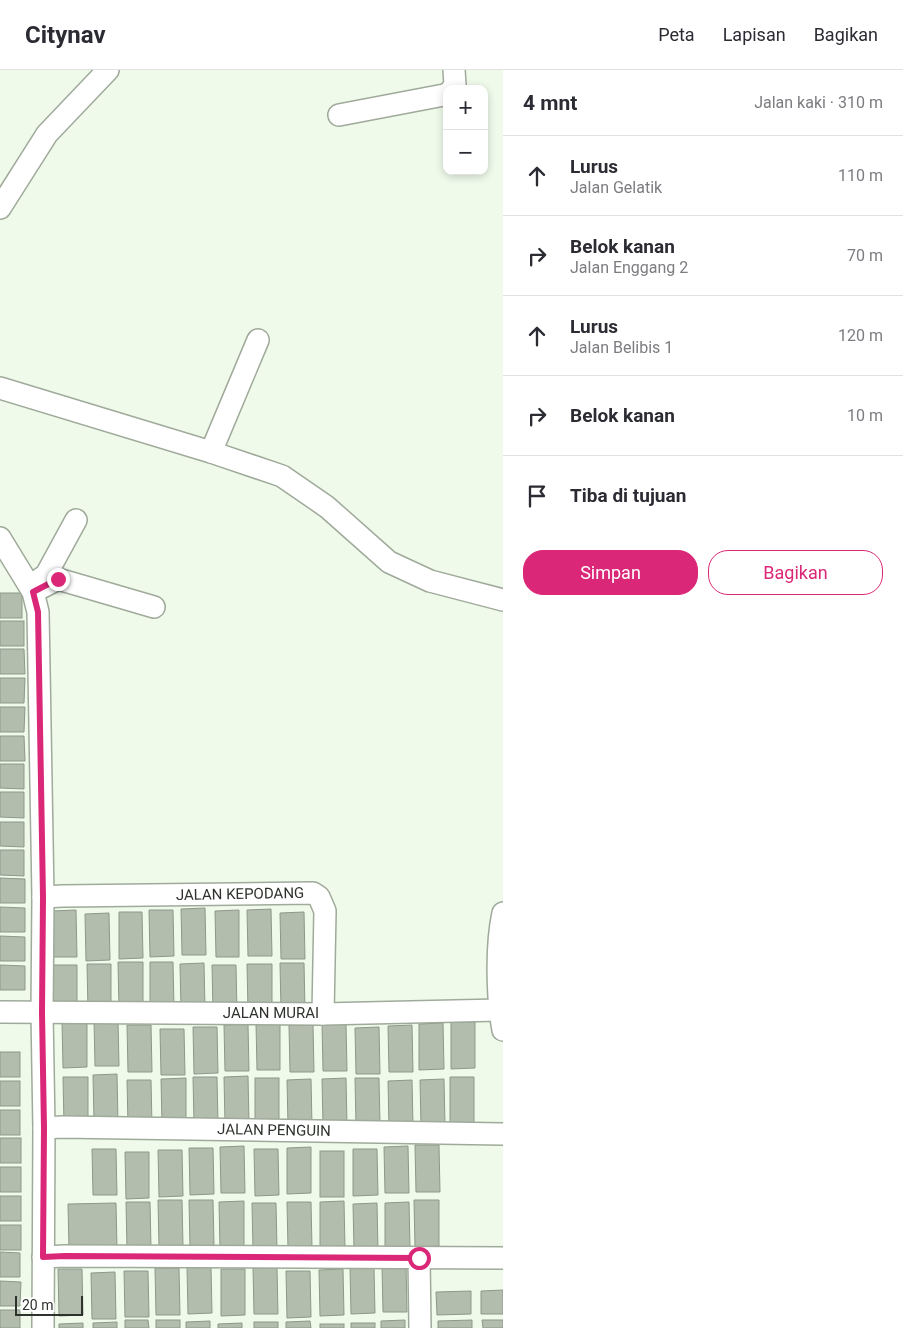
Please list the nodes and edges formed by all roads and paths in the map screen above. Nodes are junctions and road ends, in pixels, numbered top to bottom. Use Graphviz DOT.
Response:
graph roads {
  1 [pos="108,70"];
  2 [pos="454,70"];
  3 [pos="454,85"];
  4 [pos="443,96"];
  5 [pos="339,115"];
  6 [pos="0,208"];
  7 [pos="258,340"];
  8 [pos="0,388"];
  9 [pos="211,452"];
  10 [pos="76,520"];
  11 [pos="0,538"];
  12 [pos="31,589"];
  13 [pos="503,600"];
  14 [pos="154,607"];
  15 [pos="43,897"];
  16 [pos="503,913"];
  17 [pos="0,1012"];
  18 [pos="42,1012"];
  19 [pos="323,1014"];
  20 [pos="501,1020"];
  21 [pos="44,1128"];
  22 [pos="503,1134"];
  23 [pos="43,1257"];
  24 [pos="419,1258"];
  25 [pos="503,1258"];
  26 [pos="43,1328"];
  27 [pos="420,1328"];
  1 -- 6 [label="street"];
  2 -- 3 [label="street"];
  4 -- 5 [label="street"];
  7 -- 9 [label="street"];
  8 -- 9 [label="street"];
  9 -- 13 [label="street"];
  10 -- 12 [label="street"];
  11 -- 12 [label="street"];
  12 -- 14 [label="street"];
  12 -- 15 [label="street"];
  15 -- 18 [label="street"];
  15 -- 19 [label="street, JALAN KEPODANG"];
  16 -- 20 [label="street"];
  17 -- 18 [label="street, JALAN MURAI"];
  18 -- 19 [label="street, JALAN MURAI"];
  18 -- 21 [label="street"];
  19 -- 20 [label="street, JALAN MURAI"];
  21 -- 22 [label="street, JALAN PENGUIN"];
  21 -- 23 [label="street"];
  23 -- 24 [label="street"];
  23 -- 26 [label="street"];
  24 -- 25 [label="street"];
  24 -- 27 [label="street"];
}
